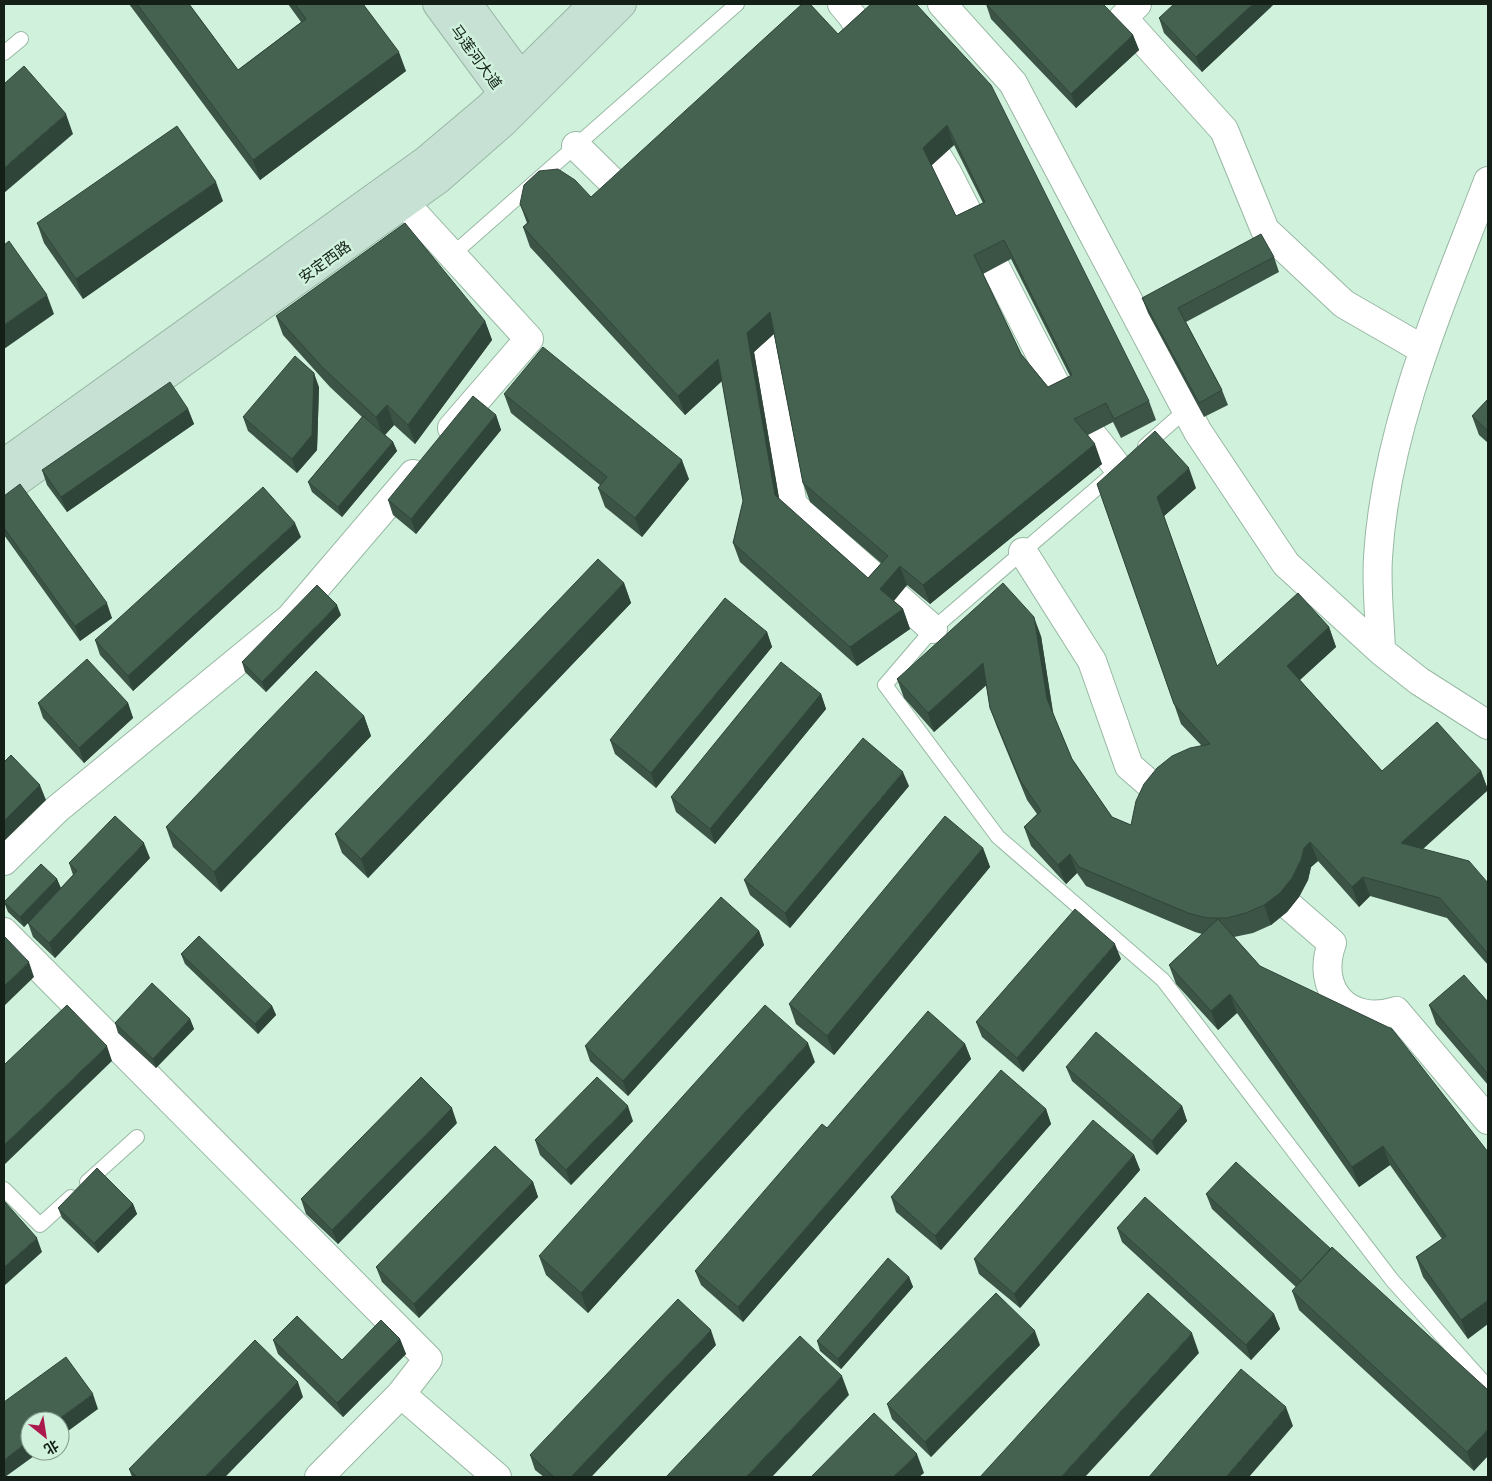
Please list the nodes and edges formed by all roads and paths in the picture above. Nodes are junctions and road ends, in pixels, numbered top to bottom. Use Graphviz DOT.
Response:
graph roads {
  1 [pos="437,4"];
  2 [pos="468,4"];
  3 [pos="593,4"];
  4 [pos="622,4"];
  5 [pos="737,4"];
  6 [pos="842,4"];
  7 [pos="942,4"];
  8 [pos="1137,4"];
  9 [pos="21,39"];
  10 [pos="4,53"];
  11 [pos="887,73"];
  12 [pos="518,93"];
  13 [pos="907,106"];
  14 [pos="576,146"];
  15 [pos="1488,181"];
  16 [pos="398,195"];
  17 [pos="653,222"];
  18 [pos="452,255"];
  19 [pos="730,297"];
  20 [pos="1424,350"];
  21 [pos="1186,410"];
  22 [pos="1126,462"];
  23 [pos="4,463"];
  24 [pos="4,492"];
  25 [pos="1023,552"];
  26 [pos="933,629"];
  27 [pos="1381,651"];
  28 [pos="1488,725"];
  29 [pos="1197,825"];
  30 [pos="4,861"];
  31 [pos="1242,864"];
  32 [pos="4,932"];
  33 [pos="1488,1120"];
  34 [pos="137,1137"];
  35 [pos="4,1189"];
  36 [pos="1488,1387"];
  37 [pos="401,1394"];
  38 [pos="319,1477"];
  39 [pos="497,1477"];
  1 -- 12 [label="street, 马莲河大道"];
  2 -- 12 [label="street, 马莲河大道"];
  3 -- 12 [label="street, 安定西路"];
  4 -- 12 [label="street, 安定西路"];
  5 -- 14 [label="lane"];
  6 -- 11 [label="street"];
  7 -- 21 [label="street"];
  8 -- 20 [label="street"];
  9 -- 10 [label="lane"];
  12 -- 16 [label="street, 安定西路"];
  13 -- 22 [label="street"];
  14 -- 17 [label="street"];
  14 -- 18 [label="lane"];
  15 -- 20 [label="street"];
  16 -- 18 [label="street"];
  16 -- 23 [label="street, 安定西路"];
  16 -- 24 [label="street, 安定西路"];
  18 -- 30 [label="street"];
  19 -- 26 [label="street"];
  20 -- 27 [label="street"];
  21 -- 22 [label="lane"];
  21 -- 27 [label="street"];
  22 -- 25 [label="lane"];
  25 -- 26 [label="lane"];
  25 -- 29 [label="street"];
  26 -- 36 [label="lane"];
  27 -- 28 [label="street"];
  31 -- 33 [label="street"];
  32 -- 37 [label="street"];
  34 -- 35 [label="lane"];
  37 -- 38 [label="street"];
  37 -- 39 [label="street"];
}
